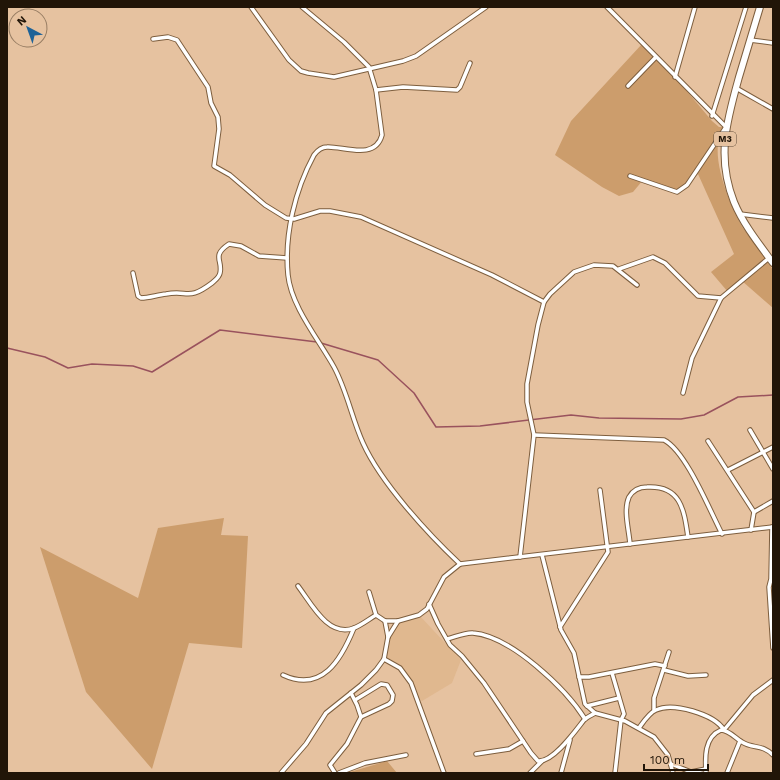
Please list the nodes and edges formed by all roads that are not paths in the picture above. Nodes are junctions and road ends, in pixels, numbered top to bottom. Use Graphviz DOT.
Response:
graph roads {
  1 [pos="251,7"];
  2 [pos="302,7"];
  3 [pos="486,7"];
  4 [pos="607,7"];
  5 [pos="695,7"];
  6 [pos="746,7"];
  7 [pos="760,7"];
  8 [pos="153,39"];
  9 [pos="750,40"];
  10 [pos="773,43"];
  11 [pos="655,58"];
  12 [pos="470,63"];
  13 [pos="369,67"];
  14 [pos="675,77"];
  15 [pos="628,86"];
  16 [pos="736,88"];
  17 [pos="376,90"];
  18 [pos="773,109"];
  19 [pos="712,116"];
  20 [pos="726,128"];
  21 [pos="630,176"];
  22 [pos="740,214"];
  23 [pos="773,218"];
  24 [pos="291,219"];
  25 [pos="287,258"];
  26 [pos="769,258"];
  27 [pos="773,263"];
  28 [pos="619,269"];
  29 [pos="133,273"];
  30 [pos="638,285"];
  31 [pos="721,298"];
  32 [pos="544,302"];
  33 [pos="683,393"];
  34 [pos="750,430"];
  35 [pos="534,435"];
  36 [pos="708,441"];
  37 [pos="773,447"];
  38 [pos="762,452"];
  39 [pos="773,469"];
  40 [pos="728,470"];
  41 [pos="600,490"];
  42 [pos="773,501"];
  43 [pos="754,512"];
  44 [pos="772,527"];
  45 [pos="751,530"];
  46 [pos="722,534"];
  47 [pos="688,538"];
  48 [pos="630,544"];
  49 [pos="608,546"];
  50 [pos="542,555"];
  51 [pos="520,557"];
  52 [pos="460,564"];
  53 [pos="298,586"];
  54 [pos="369,592"];
  55 [pos="428,604"];
  56 [pos="376,615"];
  57 [pos="385,621"];
  58 [pos="398,621"];
  59 [pos="560,627"];
  60 [pos="354,628"];
  61 [pos="388,637"];
  62 [pos="447,639"];
  63 [pos="773,648"];
  64 [pos="669,652"];
  65 [pos="384,659"];
  66 [pos="665,666"];
  67 [pos="664,670"];
  68 [pos="612,673"];
  69 [pos="283,675"];
  70 [pos="706,675"];
  71 [pos="579,677"];
  72 [pos="773,680"];
  73 [pos="351,693"];
  74 [pos="619,698"];
  75 [pos="355,700"];
  76 [pos="586,705"];
  77 [pos="576,707"];
  78 [pos="654,710"];
  79 [pos="595,713"];
  80 [pos="360,716"];
  81 [pos="585,719"];
  82 [pos="621,720"];
  83 [pos="639,728"];
  84 [pos="724,730"];
  85 [pos="522,740"];
  86 [pos="570,740"];
  87 [pos="740,740"];
  88 [pos="476,754"];
  89 [pos="406,755"];
  90 [pos="773,755"];
  91 [pos="542,761"];
  92 [pos="671,764"];
  93 [pos="286,768"];
  94 [pos="706,771"];
  95 [pos="281,773"];
  96 [pos="288,773"];
  97 [pos="335,773"];
  98 [pos="339,773"];
  99 [pos="444,773"];
  100 [pos="530,773"];
  101 [pos="561,773"];
  102 [pos="615,773"];
  103 [pos="673,773"];
  104 [pos="727,773"];
  1 -- 13 [label="street"];
  2 -- 13 [label="street"];
  3 -- 13 [label="street"];
  4 -- 11 [label="street"];
  5 -- 14 [label="street"];
  6 -- 19 [label="street"];
  7 -- 9 [label="highway, M3"];
  8 -- 24 [label="street"];
  9 -- 10 [label="street"];
  9 -- 16 [label="highway, M3"];
  11 -- 14 [label="street"];
  11 -- 15 [label="street"];
  12 -- 17 [label="street"];
  13 -- 17 [label="street"];
  14 -- 19 [label="street"];
  16 -- 18 [label="street"];
  16 -- 20 [label="highway, M3"];
  17 -- 24 [label="street"];
  19 -- 20 [label="street"];
  20 -- 21 [label="street"];
  20 -- 22 [label="highway, M3"];
  22 -- 23 [label="street"];
  22 -- 26 [label="highway, M3"];
  24 -- 25 [label="street"];
  24 -- 32 [label="street"];
  25 -- 29 [label="street"];
  25 -- 52 [label="street"];
  26 -- 27 [label="highway, M3"];
  26 -- 31 [label="street"];
  28 -- 30 [label="street"];
  28 -- 31 [label="street"];
  28 -- 32 [label="street"];
  31 -- 33 [label="street"];
  32 -- 35 [label="street"];
  34 -- 38 [label="street"];
  35 -- 46 [label="street"];
  35 -- 51 [label="street"];
  36 -- 40 [label="street"];
  37 -- 38 [label="street"];
  38 -- 39 [label="street"];
  38 -- 40 [label="street"];
  40 -- 43 [label="street"];
  41 -- 49 [label="street"];
  42 -- 43 [label="street"];
  43 -- 45 [label="street"];
  44 -- 45 [label="street"];
  44 -- 63 [label="street"];
  45 -- 46 [label="street"];
  46 -- 47 [label="street"];
  47 -- 48 [label="street"];
  47 -- 48 [label="street"];
  48 -- 49 [label="street"];
  49 -- 50 [label="street"];
  49 -- 59 [label="street"];
  50 -- 51 [label="street"];
  50 -- 59 [label="street"];
  51 -- 52 [label="street"];
  52 -- 55 [label="street"];
  53 -- 60 [label="street"];
  54 -- 56 [label="street"];
  55 -- 58 [label="street"];
  55 -- 62 [label="street"];
  56 -- 57 [label="street"];
  56 -- 60 [label="street"];
  57 -- 58 [label="street"];
  57 -- 61 [label="street"];
  58 -- 61 [label="street"];
  59 -- 71 [label="street"];
  60 -- 69 [label="street"];
  61 -- 65 [label="street"];
  62 -- 77 [label="street"];
  62 -- 85 [label="street"];
  64 -- 66 [label="street"];
  65 -- 73 [label="street"];
  65 -- 99 [label="street"];
  66 -- 67 [label="street"];
  66 -- 68 [label="street"];
  67 -- 70 [label="street"];
  67 -- 78 [label="street"];
  68 -- 71 [label="street"];
  68 -- 74 [label="street"];
  71 -- 76 [label="street"];
  72 -- 84 [label="street"];
  73 -- 75 [label="street"];
  73 -- 93 [label="street"];
  74 -- 76 [label="street"];
  74 -- 82 [label="street"];
  75 -- 80 [label="street"];
  75 -- 80 [label="street"];
  76 -- 77 [label="street"];
  76 -- 79 [label="street"];
  77 -- 81 [label="street"];
  78 -- 83 [label="street"];
  78 -- 84 [label="street"];
  79 -- 81 [label="street"];
  79 -- 82 [label="street"];
  80 -- 97 [label="street"];
  81 -- 86 [label="street"];
  82 -- 83 [label="street"];
  82 -- 102 [label="street"];
  83 -- 92 [label="street"];
  84 -- 87 [label="street"];
  84 -- 94 [label="street"];
  85 -- 88 [label="street"];
  85 -- 91 [label="street"];
  86 -- 91 [label="street"];
  86 -- 101 [label="street"];
  87 -- 90 [label="street"];
  87 -- 104 [label="street"];
  89 -- 98 [label="street"];
  91 -- 100 [label="street"];
  92 -- 94 [label="street"];
  92 -- 103 [label="street"];
  93 -- 95 [label="street"];
  93 -- 96 [label="street"];
}
